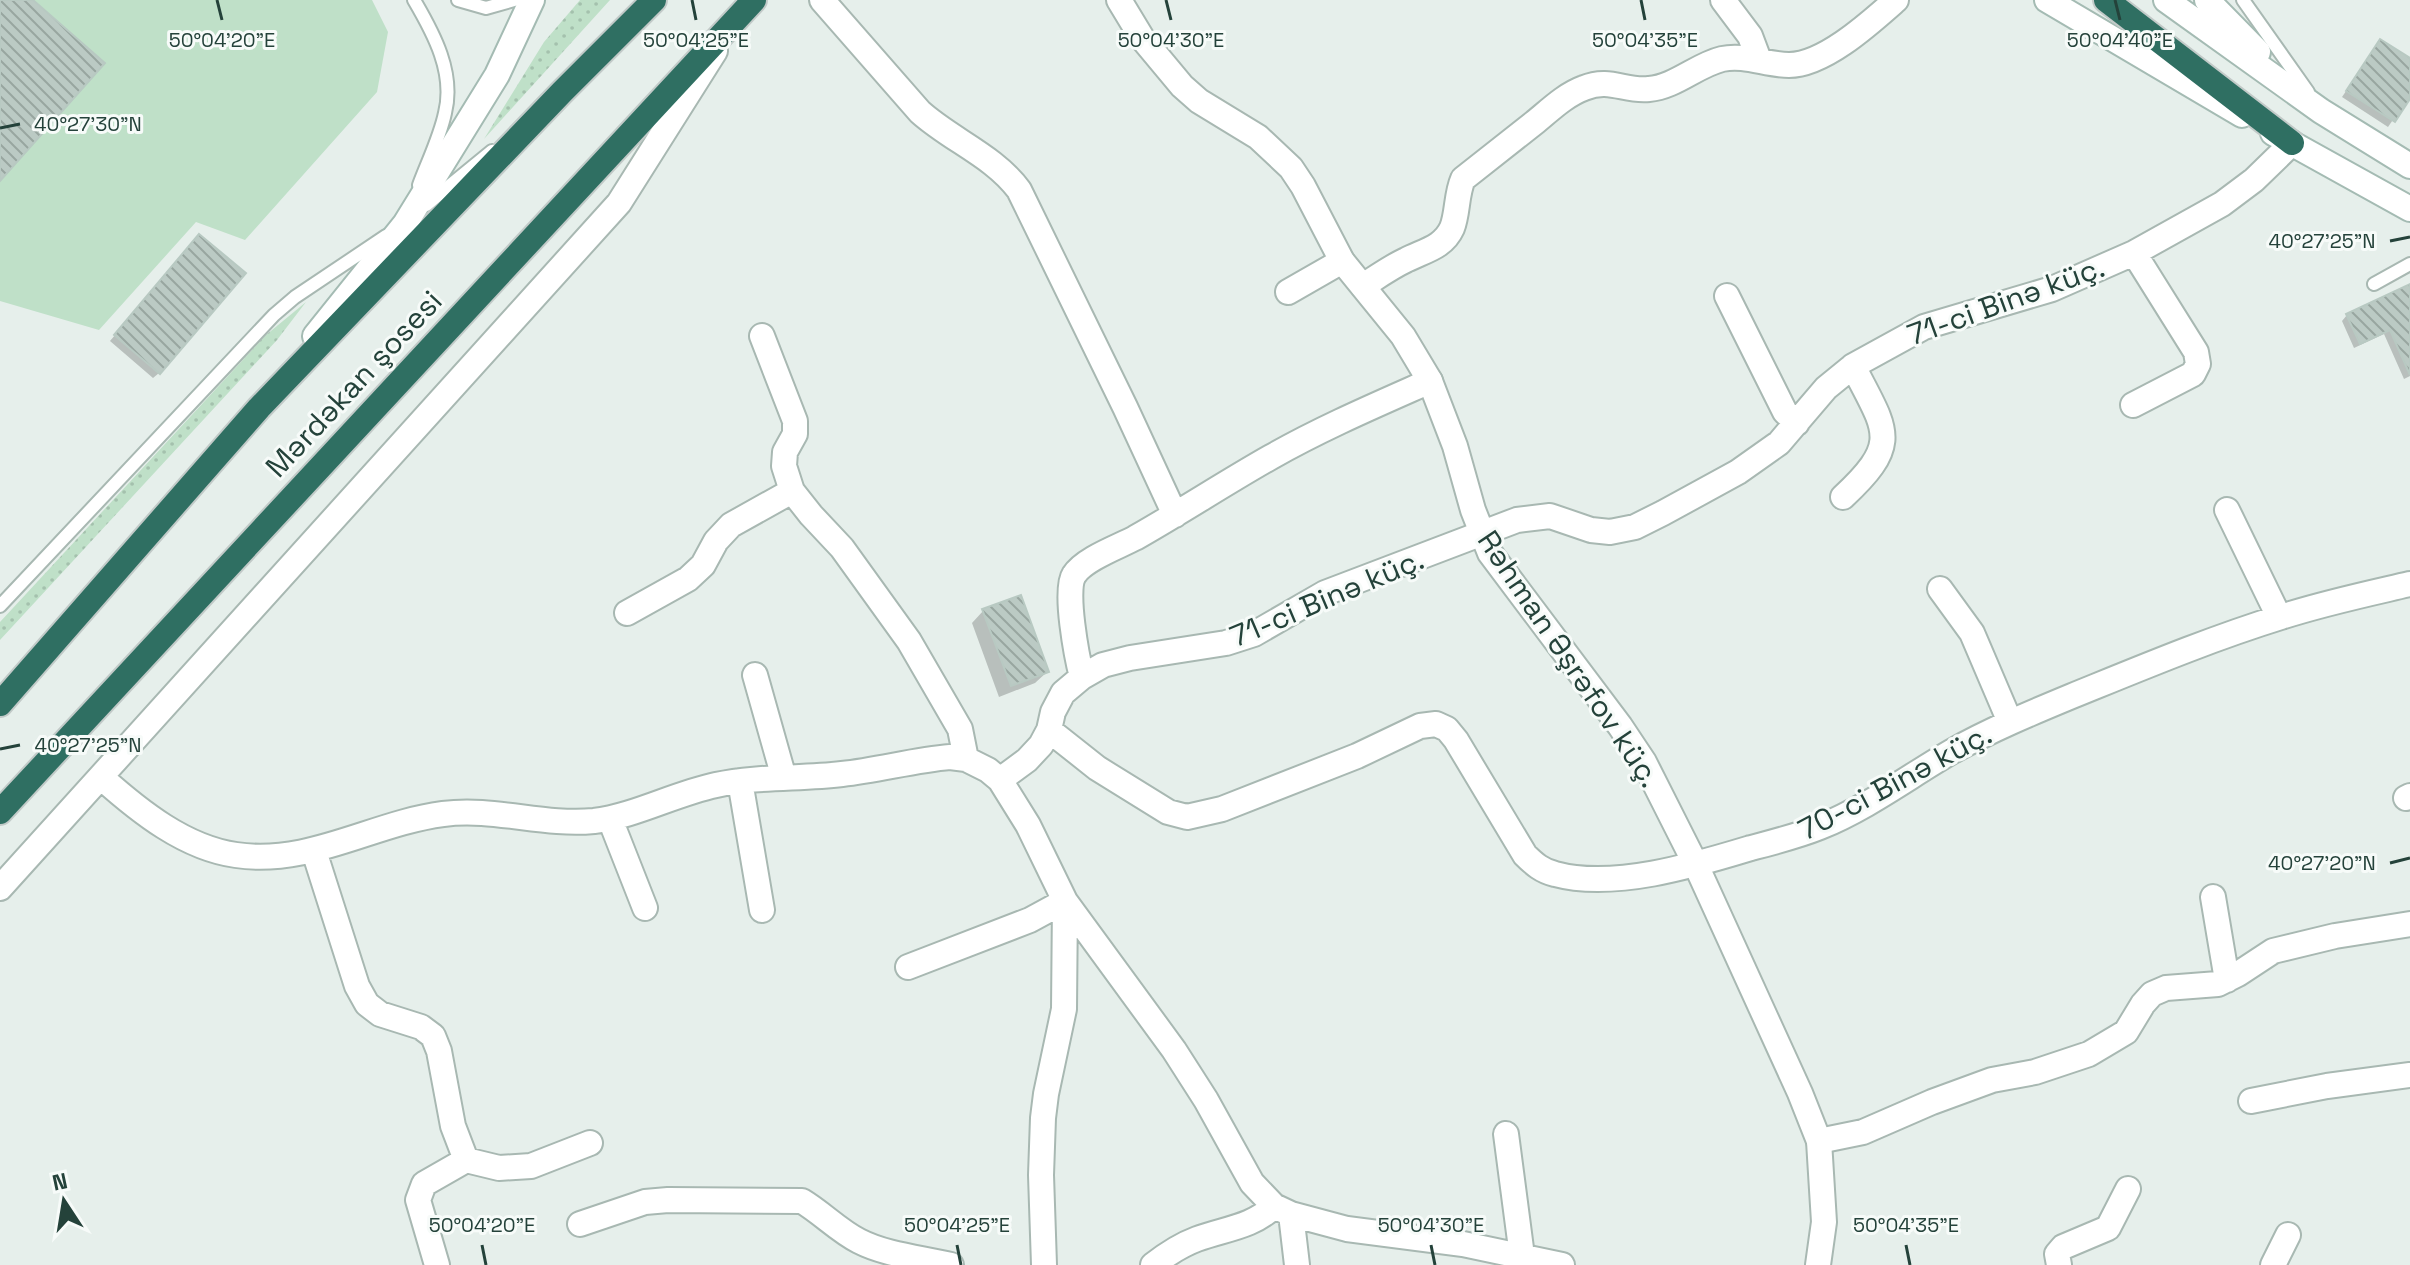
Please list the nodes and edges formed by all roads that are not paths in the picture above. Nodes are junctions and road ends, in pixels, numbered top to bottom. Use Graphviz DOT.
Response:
graph roads {
  1 [pos="414,0"];
  2 [pos="458,0"];
  3 [pos="514,0"];
  4 [pos="532,0"];
  5 [pos="654,0"];
  6 [pos="754,0"];
  7 [pos="822,0"];
  8 [pos="1119,0"];
  9 [pos="1723,0"];
  10 [pos="1896,0"];
  11 [pos="2106,0"];
  12 [pos="2166,0"];
  13 [pos="2207,0"];
  14 [pos="2243,0"];
  15 [pos="2047,1"];
  16 [pos="733,22"];
  17 [pos="1759,60"];
  18 [pos="562,92"];
  19 [pos="2321,111"];
  20 [pos="2292,143"];
  21 [pos="2410,166"];
  22 [pos="2410,209"];
  23 [pos="405,224"];
  24 [pos="2134,253"];
  25 [pos="1342,261"];
  26 [pos="2410,264"];
  27 [pos="2374,284"];
  28 [pos="1363,286"];
  29 [pos="1288,292"];
  30 [pos="1727,296"];
  31 [pos="762,336"];
  32 [pos="1853,366"];
  33 [pos="1430,381"];
  34 [pos="2133,405"];
  35 [pos="259,408"];
  36 [pos="1797,423"];
  37 [pos="792,491"];
  38 [pos="1843,497"];
  39 [pos="2227,510"];
  40 [pos="1175,515"];
  41 [pos="1481,533"];
  42 [pos="2410,584"];
  43 [pos="1940,589"];
  44 [pos="0,606"];
  45 [pos="627,613"];
  46 [pos="2279,617"];
  47 [pos="755,675"];
  48 [pos="1082,677"];
  49 [pos="0,704"];
  50 [pos="2010,722"];
  51 [pos="1049,730"];
  52 [pos="966,759"];
  53 [pos="102,778"];
  54 [pos="784,778"];
  55 [pos="1000,780"];
  56 [pos="740,781"];
  57 [pos="0,812"];
  58 [pos="610,819"];
  59 [pos="314,851"];
  60 [pos="1696,865"];
  61 [pos="0,888"];
  62 [pos="2213,897"];
  63 [pos="1065,901"];
  64 [pos="645,908"];
  65 [pos="762,910"];
  66 [pos="2410,924"];
  67 [pos="908,967"];
  68 [pos="2227,980"];
  69 [pos="2410,1075"];
  70 [pos="2251,1101"];
  71 [pos="1506,1134"];
  72 [pos="1819,1141"];
  73 [pos="590,1143"];
  74 [pos="466,1160"];
  75 [pos="2128,1189"];
  76 [pos="1283,1210"];
  77 [pos="580,1224"];
  78 [pos="2288,1235"];
  79 [pos="1522,1256"];
  80 [pos="437,1265"];
  81 [pos="951,1265"];
  82 [pos="1044,1265"];
  83 [pos="1153,1265"];
  84 [pos="1297,1265"];
  85 [pos="1562,1265"];
  86 [pos="1818,1265"];
  87 [pos="2059,1265"];
  88 [pos="2273,1265"];
  1 -- 23 [label="lane"];
  2 -- 3 [label="lane"];
  4 -- 23 [label="street"];
  5 -- 18 [label="highway, Mərdəkan şosesi"];
  6 -- 16 [label="highway, Mərdəkan şosesi"];
  7 -- 40 [label="street"];
  8 -- 25 [label="street, Rəhman Əşrəfov küç."];
  9 -- 17 [label="street"];
  10 -- 17 [label="street"];
  11 -- 20 [label="highway"];
  12 -- 19 [label="street"];
  13 -- 19 [label="street"];
  14 -- 19 [label="lane"];
  15 -- 20 [label="street"];
  16 -- 53 [label="street"];
  16 -- 57 [label="highway, Mərdəkan şosesi"];
  17 -- 28 [label="street"];
  18 -- 23 [label="lane"];
  18 -- 35 [label="highway, Mərdəkan şosesi"];
  19 -- 21 [label="street"];
  20 -- 22 [label="street"];
  20 -- 24 [label="street, 71-ci Binə küç."];
  23 -- 35 [label="street"];
  23 -- 44 [label="lane"];
  24 -- 32 [label="street, 71-ci Binə küç."];
  24 -- 34 [label="street"];
  25 -- 28 [label="street, Rəhman Əşrəfov küç."];
  25 -- 29 [label="street"];
  26 -- 27 [label="lane"];
  28 -- 33 [label="street, Rəhman Əşrəfov küç."];
  30 -- 36 [label="street"];
  31 -- 37 [label="street"];
  32 -- 36 [label="street, 71-ci Binə küç."];
  32 -- 38 [label="street"];
  33 -- 40 [label="street"];
  33 -- 41 [label="street, Rəhman Əşrəfov küç."];
  35 -- 49 [label="highway, Mərdəkan şosesi"];
  36 -- 41 [label="street, 71-ci Binə küç."];
  37 -- 45 [label="street"];
  37 -- 52 [label="street"];
  39 -- 46 [label="street"];
  40 -- 48 [label="street"];
  41 -- 48 [label="street, 71-ci Binə küç."];
  41 -- 60 [label="street, Rəhman Əşrəfov küç."];
  42 -- 46 [label="street, 70-ci Binə küç."];
  43 -- 50 [label="street"];
  46 -- 50 [label="street, 70-ci Binə küç."];
  47 -- 54 [label="street"];
  48 -- 51 [label="street, 71-ci Binə küç."];
  50 -- 60 [label="street, 70-ci Binə küç."];
  51 -- 55 [label="street, 71-ci Binə küç."];
  51 -- 60 [label="street, 70-ci Binə küç."];
  52 -- 54 [label="street"];
  52 -- 55 [label="street"];
  53 -- 59 [label="street"];
  53 -- 61 [label="street"];
  54 -- 56 [label="street"];
  55 -- 63 [label="street"];
  56 -- 58 [label="street"];
  56 -- 65 [label="street"];
  58 -- 59 [label="street"];
  58 -- 64 [label="street"];
  59 -- 74 [label="street"];
  60 -- 72 [label="street, Rəhman Əşrəfov küç."];
  62 -- 68 [label="street"];
  63 -- 67 [label="street"];
  63 -- 76 [label="street"];
  63 -- 82 [label="street"];
  66 -- 68 [label="street"];
  68 -- 72 [label="street"];
  69 -- 70 [label="street"];
  71 -- 79 [label="street"];
  72 -- 86 [label="street, Rəhman Əşrəfov küç."];
  73 -- 74 [label="street"];
  74 -- 80 [label="street"];
  75 -- 87 [label="street"];
  76 -- 79 [label="street"];
  76 -- 83 [label="street"];
  76 -- 84 [label="street"];
  77 -- 81 [label="street"];
  78 -- 88 [label="street"];
  79 -- 85 [label="street"];
}
